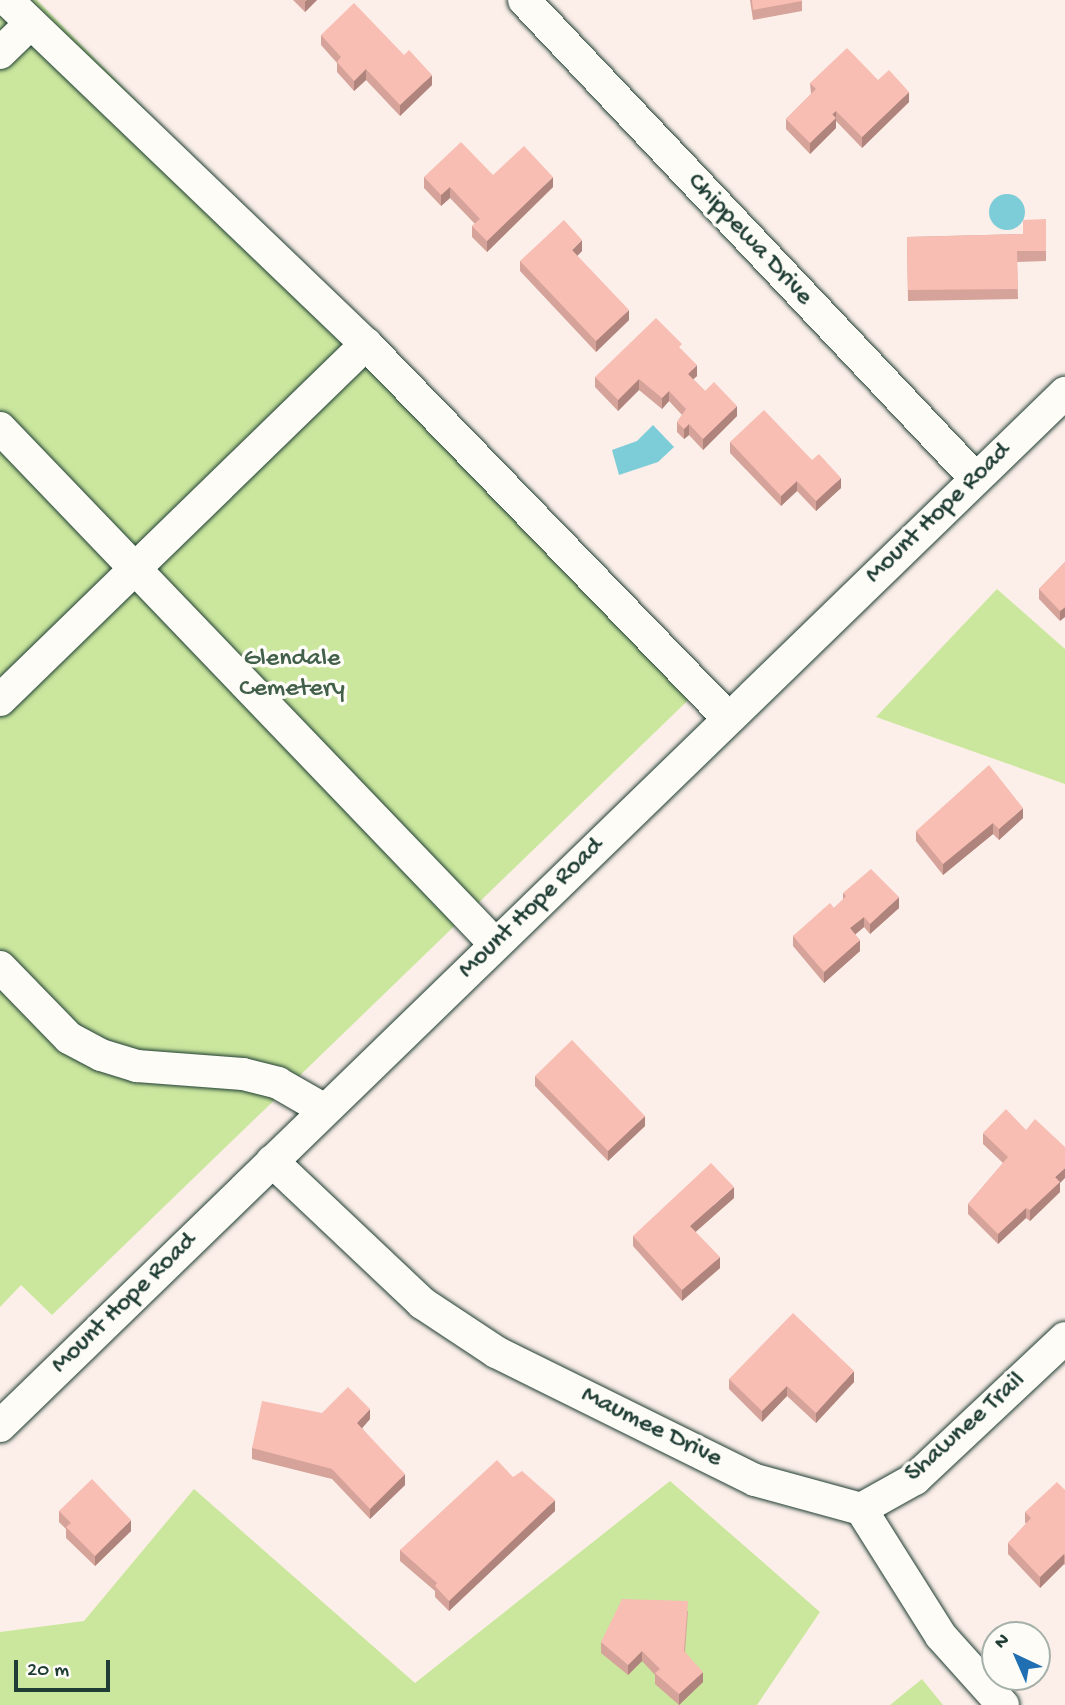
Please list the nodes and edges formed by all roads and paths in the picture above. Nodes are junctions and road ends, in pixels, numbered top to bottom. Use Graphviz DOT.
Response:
graph roads {
  1 [pos="7,0"];
  2 [pos="524,0"];
  3 [pos="30,24"];
  4 [pos="0,53"];
  5 [pos="366,344"];
  6 [pos="1059,410"];
  7 [pos="0,428"];
  8 [pos="975,478"];
  9 [pos="134,567"];
  10 [pos="0,700"];
  11 [pos="728,718"];
  12 [pos="495,944"];
  13 [pos="0,967"];
  14 [pos="326,1110"];
  15 [pos="272,1161"];
  16 [pos="1065,1338"];
  17 [pos="0,1426"];
  18 [pos="862,1509"];
  19 [pos="1003,1705"];
  1 -- 3 [label="street"];
  2 -- 8 [label="street, Chippewa Drive"];
  3 -- 4 [label="street"];
  3 -- 5 [label="street"];
  5 -- 9 [label="street"];
  5 -- 11 [label="street"];
  6 -- 8 [label="street, Mount Hope Road"];
  7 -- 9 [label="street"];
  8 -- 11 [label="street, Mount Hope Road"];
  9 -- 10 [label="street"];
  9 -- 12 [label="street"];
  11 -- 12 [label="street, Mount Hope Road"];
  12 -- 14 [label="street, Mount Hope Road"];
  13 -- 14 [label="street"];
  14 -- 15 [label="street, Mount Hope Road"];
  15 -- 17 [label="street, Mount Hope Road"];
  15 -- 18 [label="street, Maumee Drive"];
  16 -- 18 [label="street, Shawnee Trail"];
  18 -- 19 [label="street"];
}
